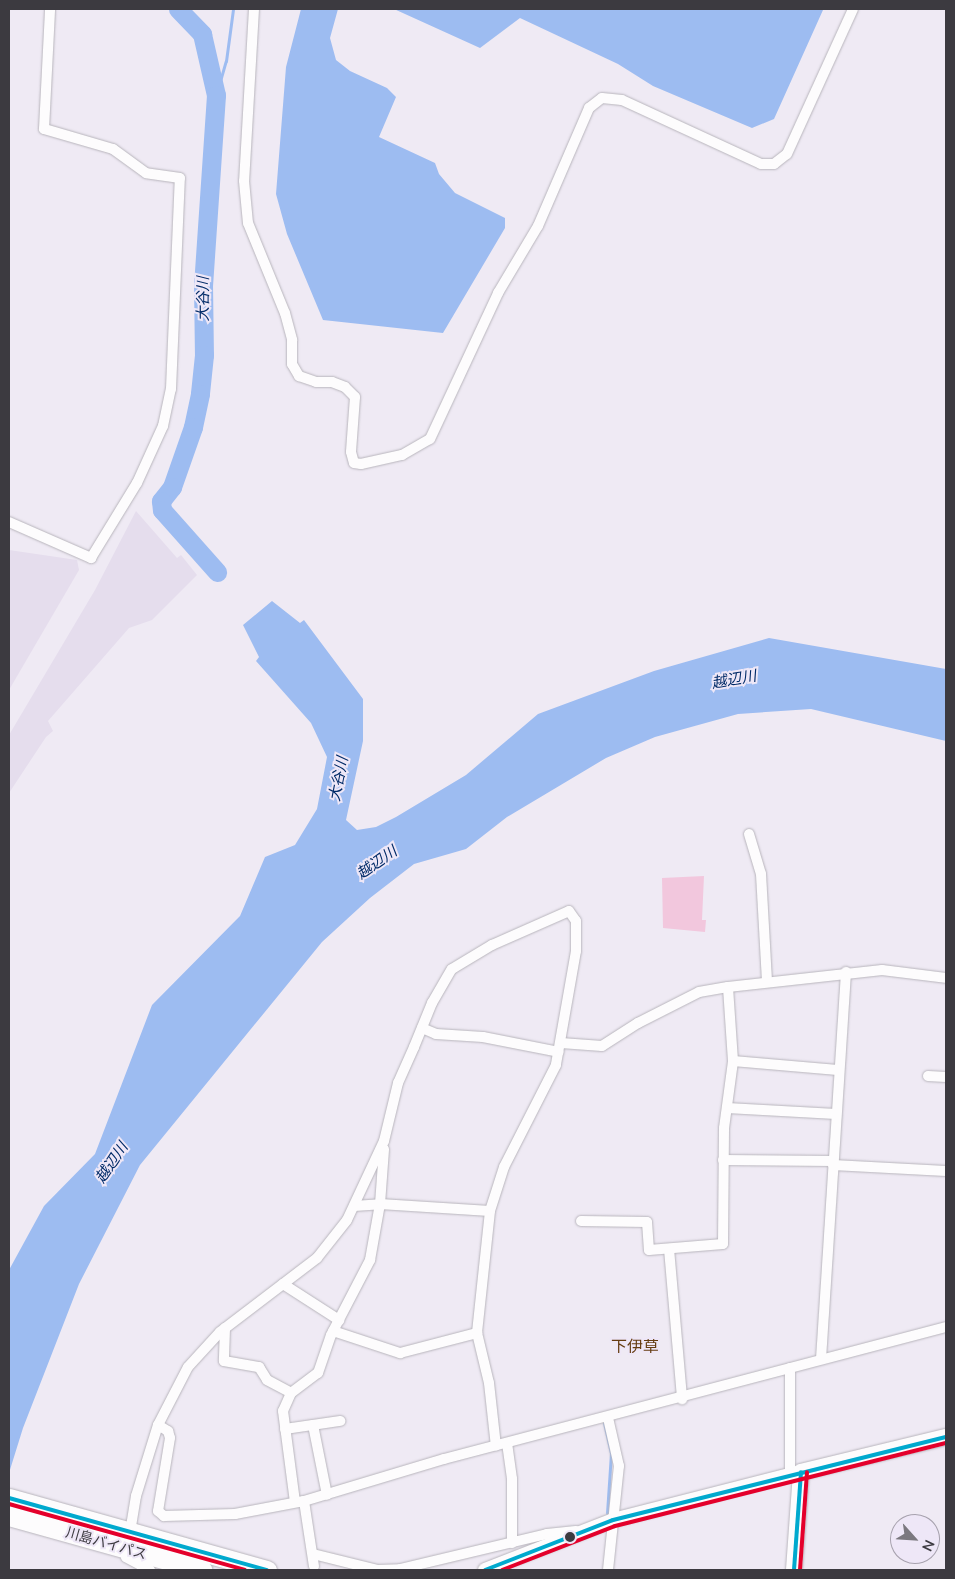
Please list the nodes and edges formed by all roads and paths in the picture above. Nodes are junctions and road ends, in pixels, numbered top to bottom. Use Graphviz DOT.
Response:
graph roads {
  1 [pos="50,9"];
  2 [pos="254,9"];
  3 [pos="853,9"];
  4 [pos="9,522"];
  5 [pos="749,834"];
  6 [pos="846,972"];
  7 [pos="946,978"];
  8 [pos="767,982"];
  9 [pos="728,987"];
  10 [pos="422,1028"];
  11 [pos="560,1048"];
  12 [pos="733,1061"];
  13 [pos="838,1070"];
  14 [pos="928,1076"];
  15 [pos="946,1077"];
  16 [pos="727,1108"];
  17 [pos="836,1114"];
  18 [pos="384,1141"];
  19 [pos="723,1160"];
  20 [pos="833,1163"];
  21 [pos="946,1171"];
  22 [pos="380,1204"];
  23 [pos="354,1206"];
  24 [pos="490,1211"];
  25 [pos="581,1221"];
  26 [pos="669,1249"];
  27 [pos="283,1284"];
  28 [pos="339,1320"];
  29 [pos="946,1327"];
  30 [pos="225,1328"];
  31 [pos="333,1331"];
  32 [pos="477,1333"];
  33 [pos="821,1359"];
  34 [pos="790,1368"];
  35 [pos="292,1393"];
  36 [pos="682,1399"];
  37 [pos="608,1418"];
  38 [pos="340,1421"];
  39 [pos="158,1425"];
  40 [pos="313,1425"];
  41 [pos="285,1429"];
  42 [pos="946,1437"];
  43 [pos="507,1443"];
  44 [pos="496,1446"];
  45 [pos="796,1474"];
  46 [pos="326,1495"];
  47 [pos="9,1498"];
  48 [pos="299,1501"];
  49 [pos="9,1516"];
  50 [pos="613,1520"];
  51 [pos="580,1531"];
  52 [pos="124,1540"];
  53 [pos="512,1543"];
  54 [pos="314,1554"];
  55 [pos="314,1566"];
  56 [pos="150,1570"];
  57 [pos="203,1570"];
  58 [pos="267,1570"];
  59 [pos="485,1570"];
  60 [pos="608,1570"];
  61 [pos="794,1570"];
  1 -- 4 [label="street"];
  2 -- 3 [label="street"];
  5 -- 8 [label="street"];
  6 -- 7 [label="street"];
  6 -- 8 [label="street"];
  6 -- 13 [label="street"];
  8 -- 9 [label="street"];
  9 -- 11 [label="street"];
  9 -- 12 [label="street"];
  10 -- 11 [label="street"];
  10 -- 11 [label="street"];
  10 -- 18 [label="street"];
  11 -- 24 [label="street"];
  12 -- 13 [label="street"];
  12 -- 16 [label="street"];
  13 -- 17 [label="street"];
  14 -- 15 [label="street"];
  16 -- 17 [label="street"];
  16 -- 19 [label="street"];
  17 -- 20 [label="street"];
  18 -- 22 [label="street"];
  18 -- 23 [label="street"];
  19 -- 20 [label="street"];
  19 -- 26 [label="street"];
  20 -- 21 [label="street"];
  20 -- 33 [label="street"];
  22 -- 23 [label="street"];
  22 -- 24 [label="street"];
  22 -- 28 [label="street"];
  23 -- 27 [label="street"];
  24 -- 32 [label="street"];
  25 -- 26 [label="street"];
  26 -- 36 [label="street"];
  27 -- 28 [label="street"];
  27 -- 30 [label="street"];
  28 -- 31 [label="street"];
  29 -- 33 [label="street"];
  30 -- 35 [label="street"];
  30 -- 39 [label="street"];
  31 -- 32 [label="street"];
  31 -- 35 [label="street"];
  32 -- 44 [label="street"];
  33 -- 34 [label="street"];
  34 -- 36 [label="street"];
  34 -- 45 [label="street"];
  35 -- 41 [label="street"];
  36 -- 37 [label="street"];
  37 -- 43 [label="street"];
  37 -- 50 [label="street"];
  38 -- 40 [label="street"];
  39 -- 48 [label="street"];
  39 -- 52 [label="street"];
  40 -- 41 [label="street"];
  40 -- 46 [label="street"];
  41 -- 48 [label="street"];
  42 -- 45 [label="main road"];
  43 -- 44 [label="street"];
  43 -- 53 [label="street"];
  44 -- 46 [label="street"];
  45 -- 50 [label="street"];
  45 -- 61 [label="main road"];
  46 -- 48 [label="street"];
  47 -- 52 [label="highway, 川島バイパス"];
  48 -- 54 [label="street"];
  49 -- 52 [label="highway, 川島バイパス"];
  50 -- 51 [label="street"];
  50 -- 60 [label="street"];
  51 -- 53 [label="street"];
  51 -- 59 [label="street"];
  52 -- 56 [label="street"];
  52 -- 57 [label="highway, 川島バイパス"];
  52 -- 58 [label="highway, 川島バイパス"];
  53 -- 54 [label="street"];
  54 -- 55 [label="street"];
}
